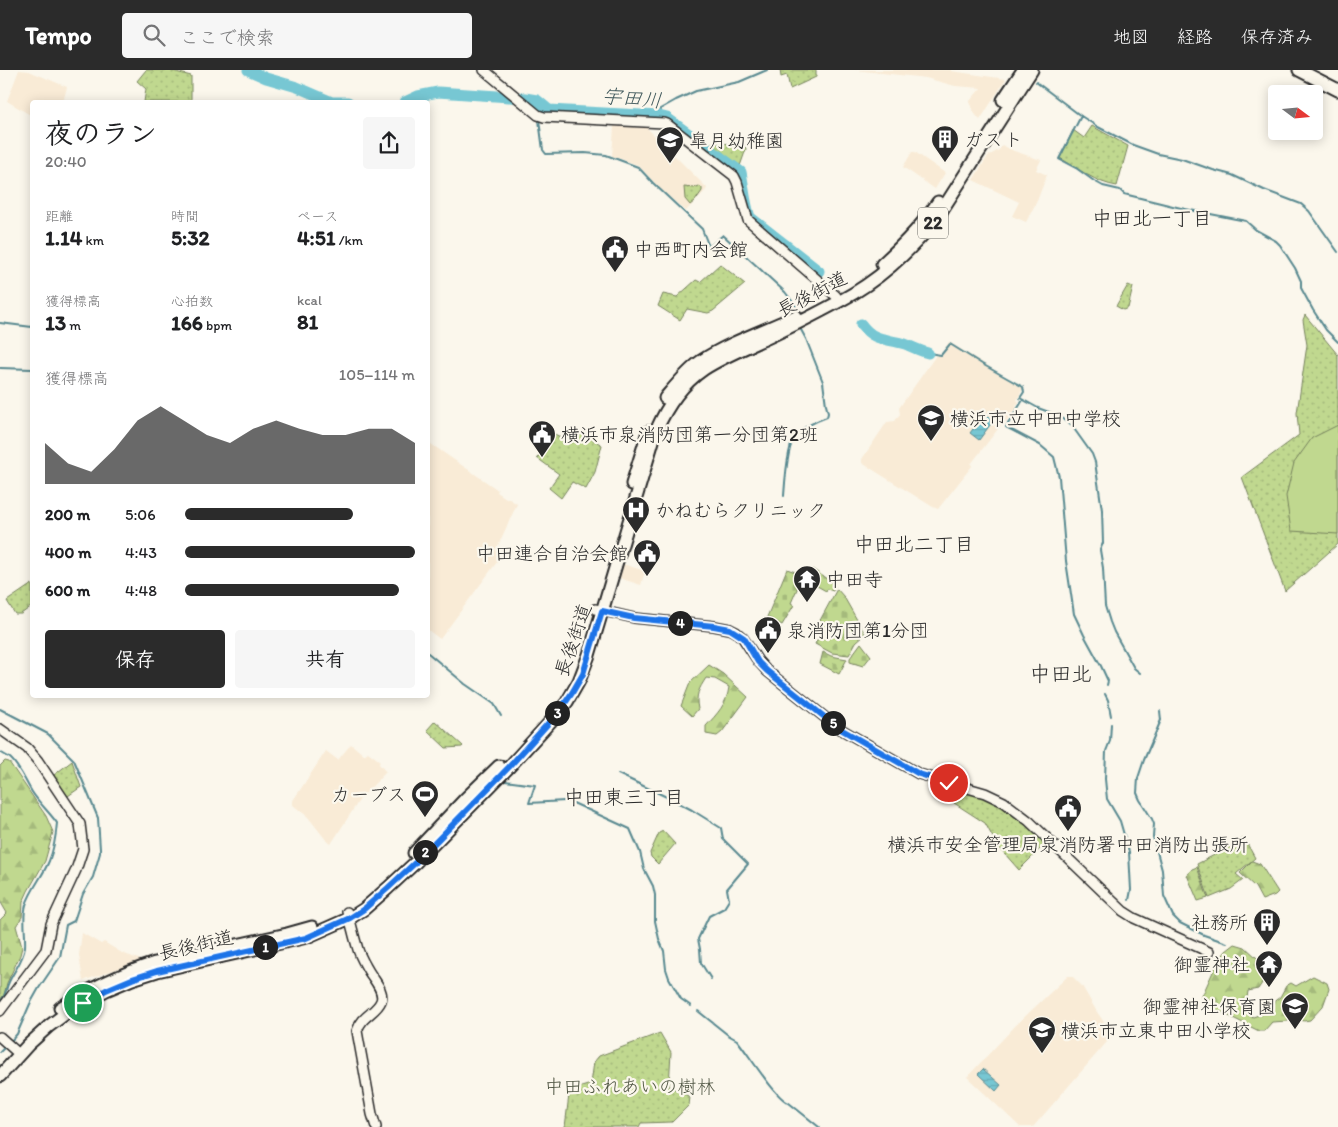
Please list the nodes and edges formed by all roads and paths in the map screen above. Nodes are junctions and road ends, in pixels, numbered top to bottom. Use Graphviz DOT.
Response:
graph roads {
  1 [pos="484,70"];
  2 [pos="1023,70"];
  3 [pos="1032,70"];
  4 [pos="1299,70"];
  5 [pos="1338,90"];
  6 [pos="836,296"];
  7 [pos="599,610"];
  8 [pos="0,729"];
  9 [pos="348,915"];
  10 [pos="1209,952"];
  11 [pos="0,1011"];
  12 [pos="10,1046"];
  13 [pos="0,1067"];
  14 [pos="0,1076"];
  15 [pos="376,1127"];
  1 -- 6 [label="street"];
  2 -- 6 [label="main road, 長後街道 / 22"];
  3 -- 7 [label="main road, 長後街道 / 22"];
  4 -- 5 [label="main road"];
  6 -- 7 [label="main road, 長後街道 / 22"];
  7 -- 9 [label="main road, 長後街道 / 22"];
  7 -- 10 [label="street"];
  8 -- 11 [label="street"];
  9 -- 12 [label="main road, 長後街道 / 22"];
  9 -- 15 [label="street"];
  12 -- 13 [label="main road, 長後街道 / 22"];
  12 -- 14 [label="main road, 長後街道 / 22"];
}
